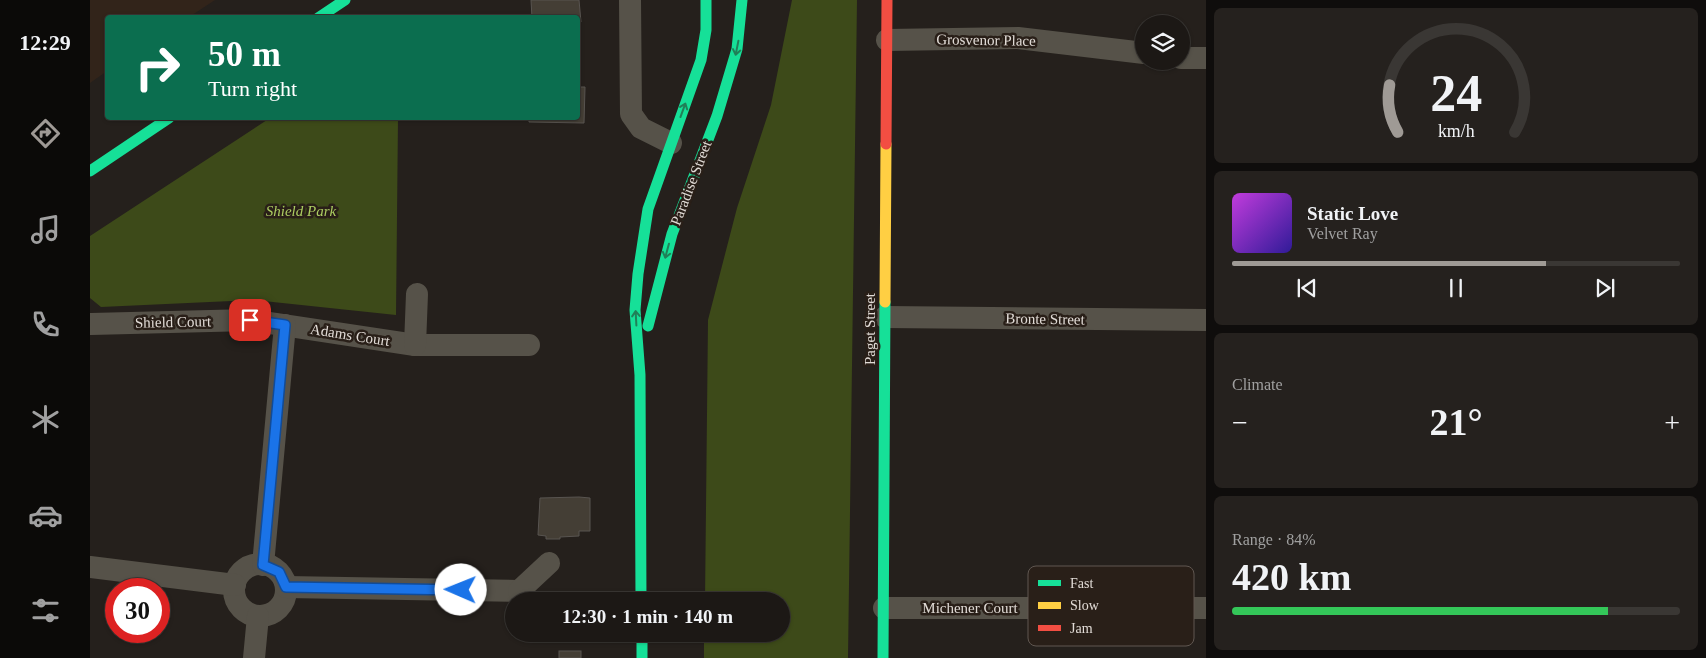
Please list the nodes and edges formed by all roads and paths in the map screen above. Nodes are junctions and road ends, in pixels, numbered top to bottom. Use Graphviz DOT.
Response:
graph roads {
  1 [pos="344,0"];
  2 [pos="630,0"];
  3 [pos="706,0"];
  4 [pos="742,0"];
  5 [pos="887,0"];
  6 [pos="322,15"];
  7 [pos="886,40"];
  8 [pos="1135,52"];
  9 [pos="1190,58"];
  10 [pos="1206,58"];
  11 [pos="166,120"];
  12 [pos="671,143"];
  13 [pos="90,171"];
  14 [pos="416,294"];
  15 [pos="885,317"];
  16 [pos="1206,320"];
  17 [pos="90,324"];
  18 [pos="285,325"];
  19 [pos="415,345"];
  20 [pos="529,345"];
  21 [pos="640,367"];
  22 [pos="549,563"];
  23 [pos="263,565"];
  24 [pos="90,567"];
  25 [pos="235,585"];
  26 [pos="286,587"];
  27 [pos="527,592"];
  28 [pos="641,592"];
  29 [pos="505,595"];
  30 [pos="884,608"];
  31 [pos="1028,608"];
  32 [pos="258,616"];
  33 [pos="642,642"];
  34 [pos="254,658"];
  35 [pos="642,658"];
  36 [pos="883,658"];
  1 -- 6 [label="street"];
  2 -- 12 [label="street"];
  12 -- 3 [label="street, Paradise Street, one-way"];
  4 -- 21 [label="street, Paradise Street, one-way"];
  5 -- 7 [label="street, Paget Street"];
  7 -- 8 [label="street, Grosvenor Place"];
  7 -- 15 [label="street, Paget Street"];
  9 -- 10 [label="street"];
  11 -- 13 [label="street"];
  21 -- 12 [label="street, Paradise Street, one-way"];
  14 -- 19 [label="street"];
  15 -- 16 [label="street, Bronte Street"];
  15 -- 30 [label="street, Paget Street"];
  17 -- 18 [label="street, Shield Court"];
  18 -- 19 [label="street, Adams Court"];
  18 -- 23 [label="street"];
  19 -- 20 [label="street, Adams Court"];
  21 -- 28 [label="street, Paradise Street"];
  22 -- 27 [label="street"];
  23 -- 25 [label="street"];
  23 -- 26 [label="street"];
  24 -- 25 [label="street"];
  25 -- 32 [label="street"];
  26 -- 29 [label="street"];
  26 -- 32 [label="street"];
  30 -- 31 [label="street, Michener Court"];
  30 -- 36 [label="street, Paget Street"];
  32 -- 34 [label="street"];
  33 -- 35 [label="street"];
}
